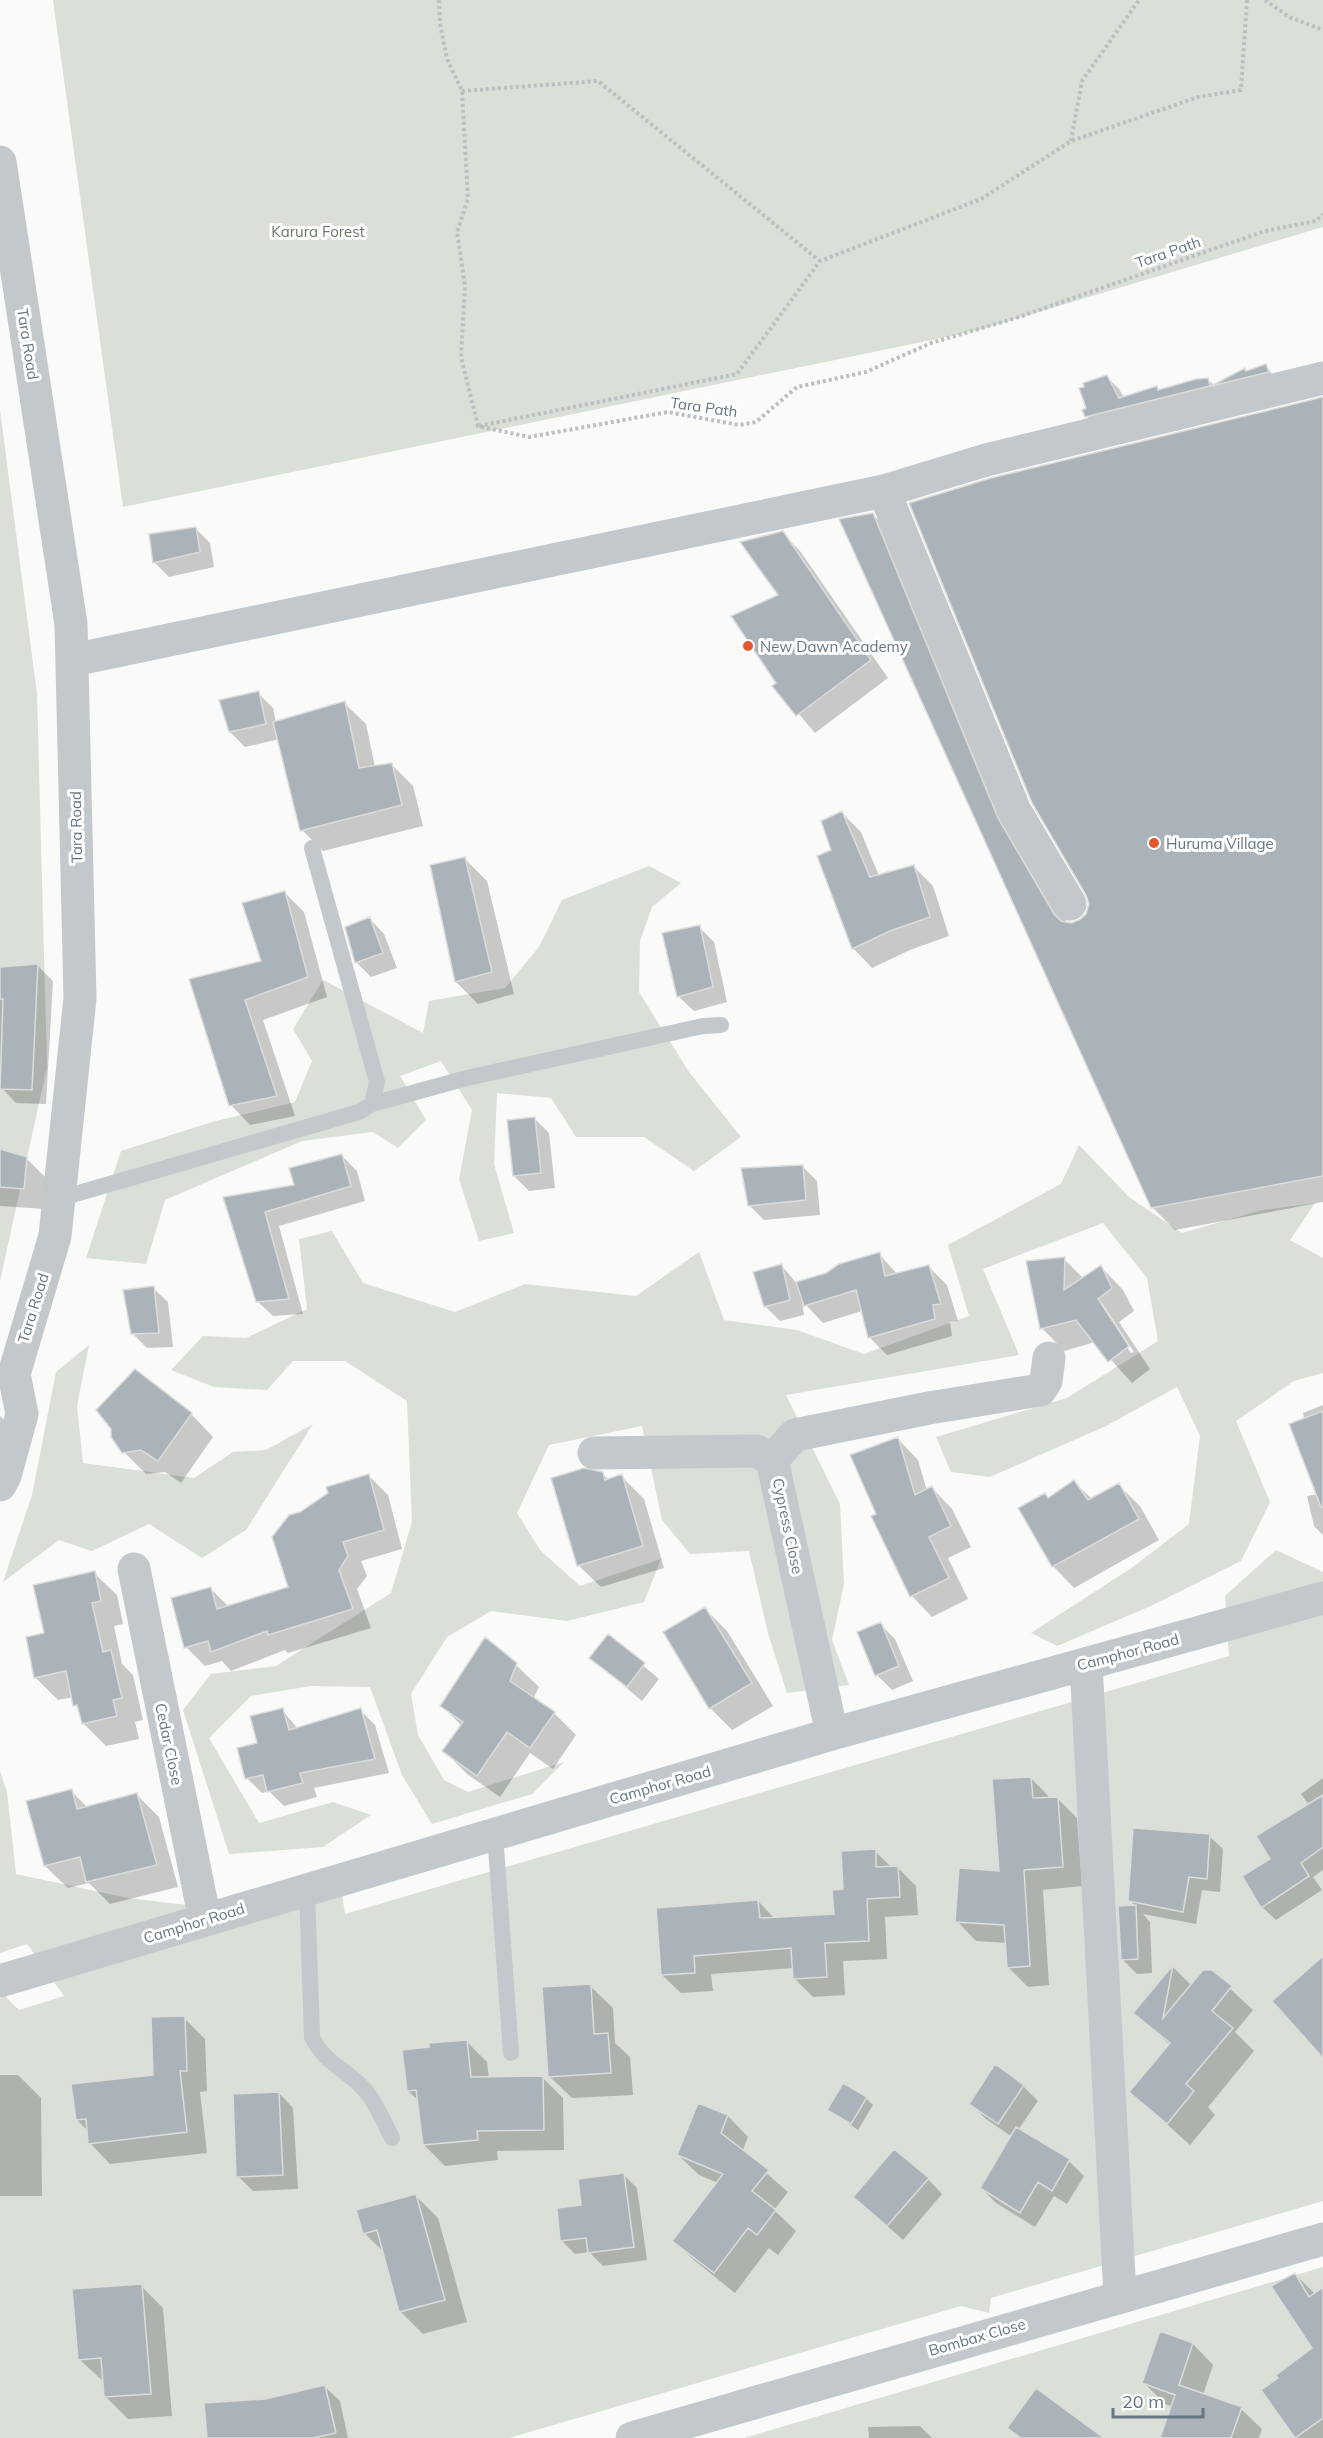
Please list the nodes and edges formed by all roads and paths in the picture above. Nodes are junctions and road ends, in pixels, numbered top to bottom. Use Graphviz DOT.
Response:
graph roads {
  1 [pos="440,0"];
  2 [pos="1247,0"];
  3 [pos="1265,0"];
  4 [pos="1138,1"];
  5 [pos="1323,30"];
  6 [pos="462,91"];
  7 [pos="1071,141"];
  8 [pos="0,162"];
  9 [pos="1323,214"];
  10 [pos="820,261"];
  11 [pos="1323,378"];
  12 [pos="478,426"];
  13 [pos="884,491"];
  14 [pos="73,660"];
  15 [pos="312,848"];
  16 [pos="1070,904"];
  17 [pos="721,1025"];
  18 [pos="372,1104"];
  19 [pos="58,1199"];
  20 [pos="1049,1358"];
  21 [pos="594,1454"];
  22 [pos="772,1460"];
  23 [pos="0,1485"];
  24 [pos="134,1569"];
  25 [pos="1323,1598"];
  26 [pos="1086,1664"];
  27 [pos="832,1734"];
  28 [pos="495,1834"];
  29 [pos="307,1890"];
  30 [pos="205,1920"];
  31 [pos="0,1981"];
  32 [pos="511,2053"];
  33 [pos="392,2138"];
  34 [pos="1323,2239"];
  35 [pos="1120,2295"];
  36 [pos="632,2438"];
  1 -- 6 [label="path"];
  2 -- 7 [label="path"];
  3 -- 5 [label="path"];
  4 -- 7 [label="path"];
  6 -- 10 [label="path"];
  6 -- 12 [label="path"];
  7 -- 10 [label="path"];
  8 -- 14 [label="street, Tara Road"];
  9 -- 12 [label="path, Tara Path"];
  10 -- 12 [label="path"];
  11 -- 13 [label="street"];
  13 -- 14 [label="street"];
  13 -- 16 [label="street"];
  14 -- 19 [label="street, Tara Road"];
  15 -- 18 [label="lane"];
  17 -- 18 [label="lane"];
  18 -- 19 [label="lane"];
  19 -- 23 [label="street, Tara Road"];
  20 -- 22 [label="street"];
  21 -- 22 [label="street, Cypress Close"];
  22 -- 27 [label="street, Cypress Close"];
  24 -- 30 [label="street, Cedar Close"];
  25 -- 26 [label="street, Camphor Road"];
  26 -- 27 [label="street, Camphor Road"];
  26 -- 35 [label="street"];
  27 -- 28 [label="street, Camphor Road"];
  28 -- 29 [label="street, Camphor Road"];
  28 -- 32 [label="lane"];
  29 -- 30 [label="street, Camphor Road"];
  29 -- 33 [label="lane"];
  30 -- 31 [label="street, Camphor Road"];
  34 -- 35 [label="street, Bombax Close"];
  35 -- 36 [label="street, Bombax Close"];
}
